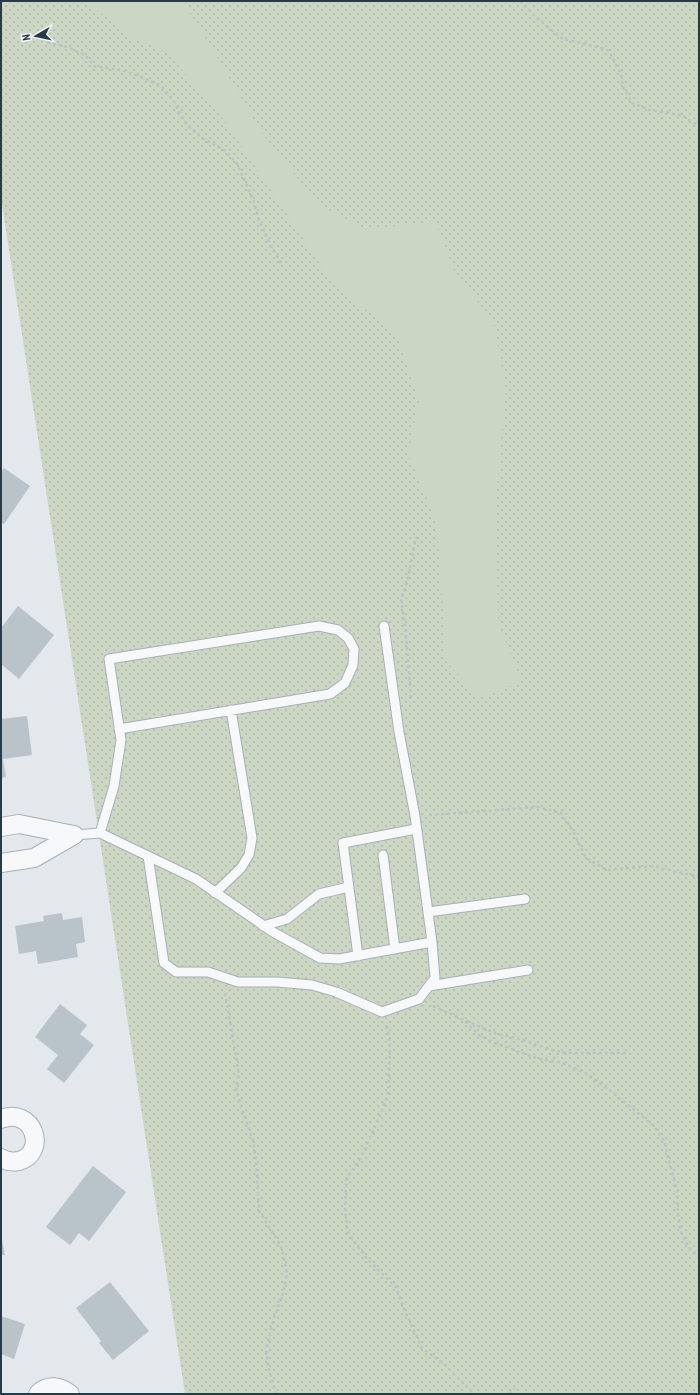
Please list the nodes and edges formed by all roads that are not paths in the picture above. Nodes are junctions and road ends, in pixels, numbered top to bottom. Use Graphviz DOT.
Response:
graph roads {
  1 [pos="384,626"];
  2 [pos="231,710"];
  3 [pos="119,729"];
  4 [pos="1,826"];
  5 [pos="416,829"];
  6 [pos="100,833"];
  7 [pos="74,835"];
  8 [pos="383,855"];
  9 [pos="148,856"];
  10 [pos="1,863"];
  11 [pos="349,887"];
  12 [pos="215,893"];
  13 [pos="525,899"];
  14 [pos="428,912"];
  15 [pos="264,926"];
  16 [pos="432,942"];
  17 [pos="395,949"];
  18 [pos="358,956"];
  19 [pos="528,970"];
  20 [pos="429,986"];
  21 [pos="1,1119"];
  22 [pos="1,1158"];
  23 [pos="38,1394"];
  24 [pos="70,1394"];
  1 -- 5 [label="lane"];
  2 -- 3 [label="lane"];
  2 -- 3 [label="lane"];
  2 -- 12 [label="lane"];
  3 -- 6 [label="lane"];
  4 -- 7 [label="street"];
  5 -- 11 [label="lane"];
  5 -- 14 [label="lane"];
  6 -- 7 [label="lane"];
  6 -- 9 [label="lane"];
  7 -- 10 [label="street"];
  8 -- 17 [label="lane"];
  9 -- 12 [label="lane"];
  9 -- 20 [label="lane"];
  11 -- 15 [label="lane"];
  11 -- 18 [label="lane"];
  12 -- 15 [label="lane"];
  13 -- 14 [label="lane"];
  14 -- 16 [label="lane"];
  15 -- 18 [label="lane"];
  16 -- 17 [label="lane"];
  16 -- 20 [label="lane"];
  17 -- 18 [label="lane"];
  19 -- 20 [label="lane"];
  21 -- 22 [label="street"];
  23 -- 24 [label="street"];
}
